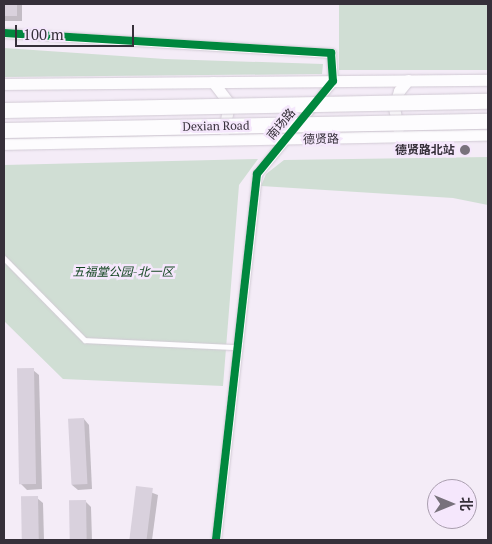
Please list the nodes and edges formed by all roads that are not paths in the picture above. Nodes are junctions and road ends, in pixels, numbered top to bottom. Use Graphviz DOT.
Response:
graph roads {
  1 [pos="4,33"];
  2 [pos="408,80"];
  3 [pos="488,80"];
  4 [pos="333,81"];
  5 [pos="213,82"];
  6 [pos="4,84"];
  7 [pos="488,101"];
  8 [pos="4,110"];
  9 [pos="488,121"];
  10 [pos="4,130"];
  11 [pos="488,135"];
  12 [pos="405,137"];
  13 [pos="281,140"];
  14 [pos="213,141"];
  15 [pos="4,144"];
  16 [pos="4,258"];
  17 [pos="236,347"];
  18 [pos="216,540"];
  1 -- 4 [label="street"];
  2 -- 3 [label="street"];
  2 -- 4 [label="street"];
  2 -- 12 [label="street"];
  4 -- 5 [label="street"];
  4 -- 13 [label="street, 南场路"];
  5 -- 6 [label="street"];
  5 -- 14 [label="street"];
  7 -- 8 [label="highway, Dexian Road, bridge"];
  9 -- 10 [label="highway, Dexian Road, bridge"];
  11 -- 12 [label="street, 德贤路"];
  12 -- 13 [label="street, 德贤路"];
  13 -- 14 [label="street, 德贤路"];
  13 -- 17 [label="street, 南场路"];
  14 -- 15 [label="street, 德贤路"];
  16 -- 17 [label="lane"];
  17 -- 18 [label="street, 南场路"];
}
